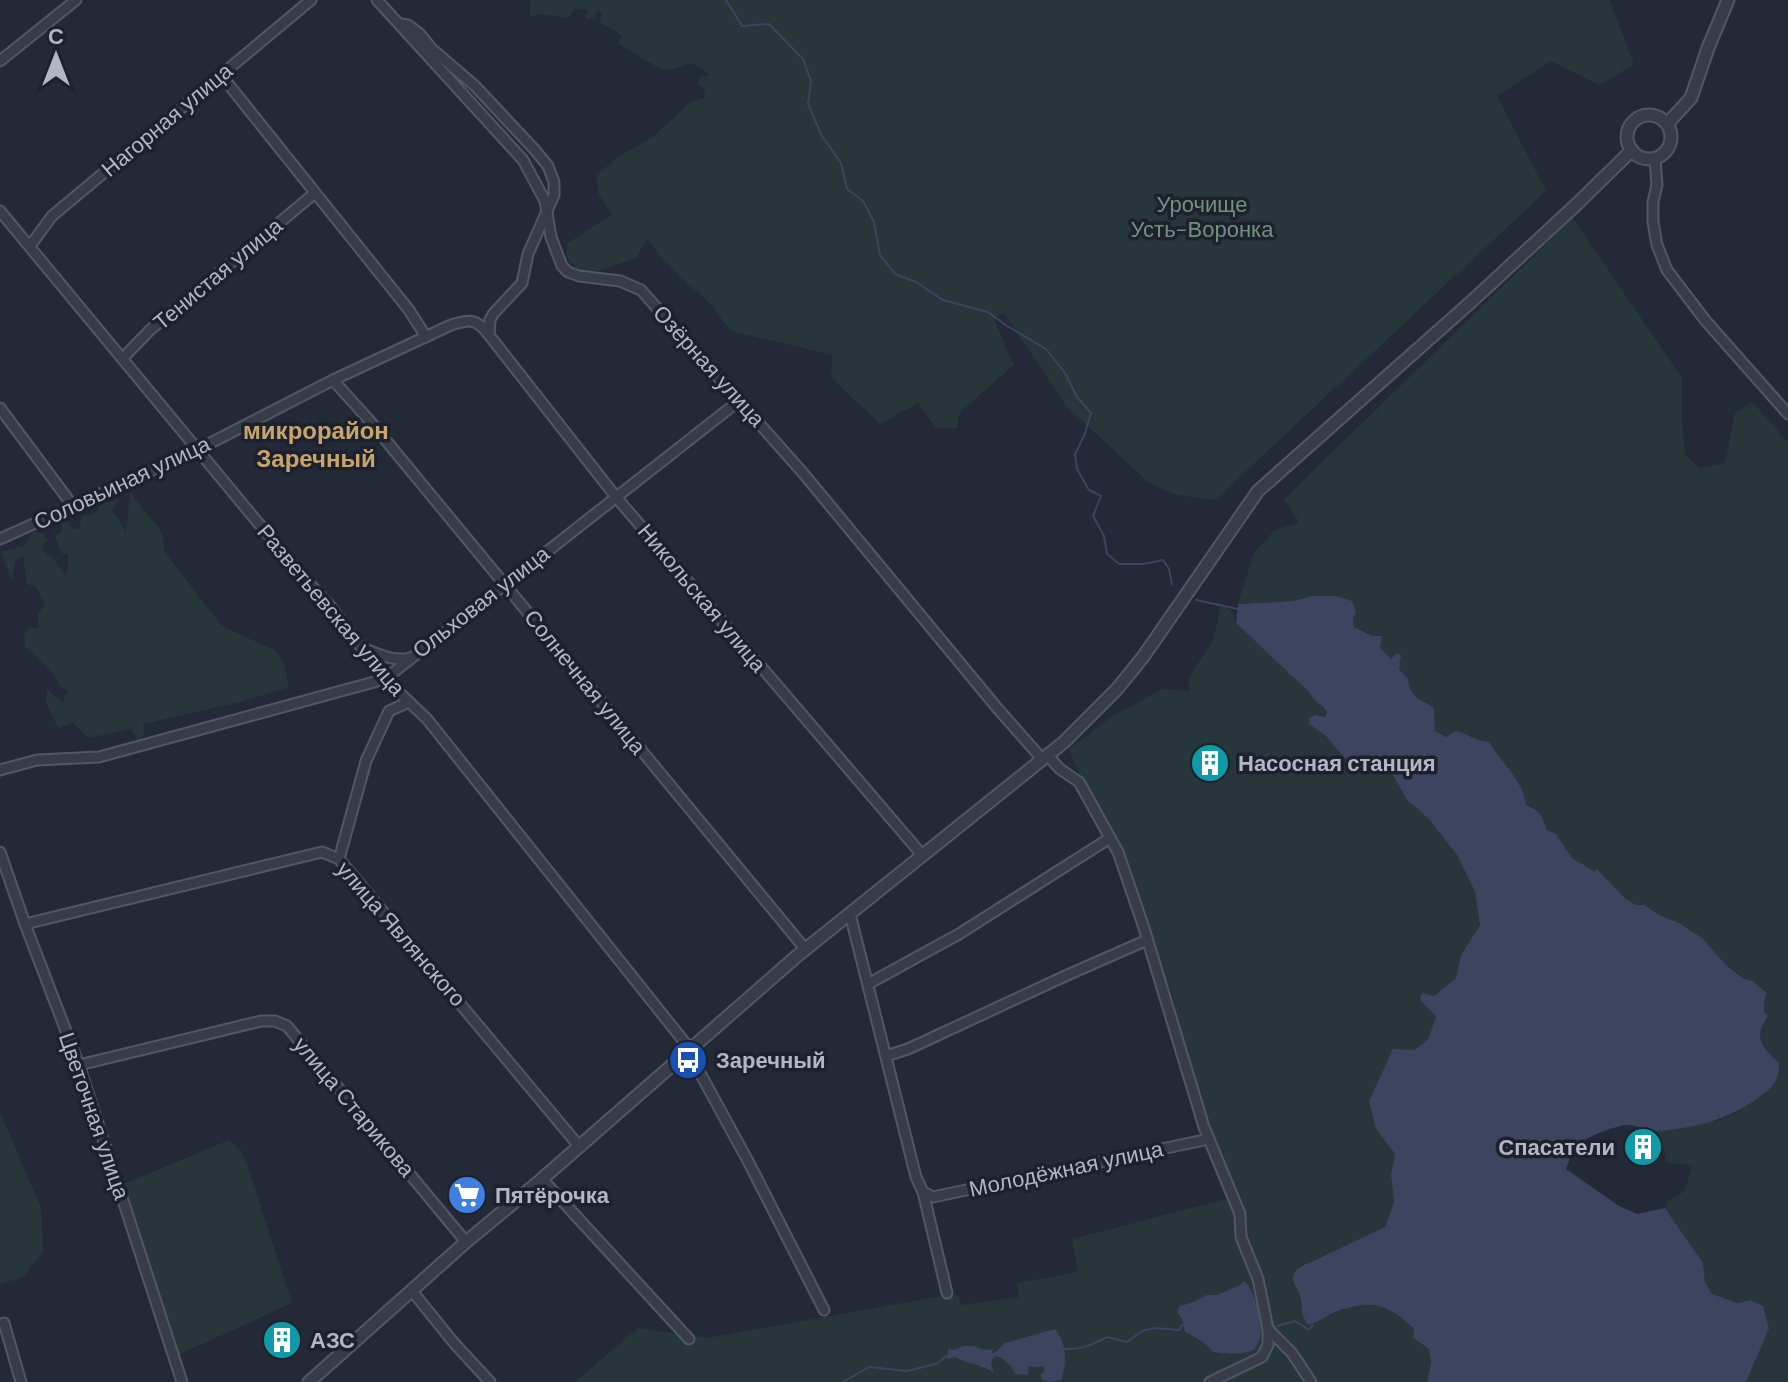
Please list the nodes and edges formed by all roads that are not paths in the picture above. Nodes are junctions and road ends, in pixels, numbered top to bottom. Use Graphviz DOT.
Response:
graph roads {
  1 [pos="76,0"];
  2 [pos="311,0"];
  3 [pos="377,0"];
  4 [pos="1728,0"];
  5 [pos="399,23"];
  6 [pos="0,61"];
  7 [pos="221,75"];
  8 [pos="1667,124"];
  9 [pos="1632,150"];
  10 [pos="1655,158"];
  11 [pos="315,193"];
  12 [pos="0,211"];
  13 [pos="547,213"];
  14 [pos="30,246"];
  15 [pos="489,335"];
  16 [pos="426,337"];
  17 [pos="123,358"];
  18 [pos="333,380"];
  19 [pos="740,400"];
  20 [pos="0,408"];
  21 [pos="1788,414"];
  22 [pos="197,450"];
  23 [pos="616,497"];
  24 [pos="73,506"];
  25 [pos="0,539"];
  26 [pos="504,584"];
  27 [pos="362,648"];
  28 [pos="409,658"];
  29 [pos="385,679"];
  30 [pos="409,702"];
  31 [pos="1046,758"];
  32 [pos="0,770"];
  33 [pos="1110,838"];
  34 [pos="0,852"];
  35 [pos="923,856"];
  36 [pos="339,859"];
  37 [pos="850,914"];
  38 [pos="25,924"];
  39 [pos="1147,940"];
  40 [pos="806,950"];
  41 [pos="868,984"];
  42 [pos="689,1050"];
  43 [pos="886,1056"];
  44 [pos="79,1065"];
  45 [pos="1209,1139"];
  46 [pos="579,1146"];
  47 [pos="542,1179"];
  48 [pos="923,1192"];
  49 [pos="466,1242"];
  50 [pos="412,1291"];
  51 [pos="947,1293"];
  52 [pos="824,1310"];
  53 [pos="4,1323"];
  54 [pos="1268,1329"];
  55 [pos="689,1339"];
  56 [pos="21,1382"];
  57 [pos="182,1382"];
  58 [pos="309,1382"];
  59 [pos="490,1382"];
  60 [pos="1210,1382"];
  61 [pos="1311,1382"];
  1 -- 6 [label="street"];
  2 -- 7 [label="street, Нагорная улица"];
  3 -- 5 [label="street, Озёрная улица"];
  4 -- 8 [label="street"];
  5 -- 13 [label="street, Озёрная улица"];
  5 -- 13 [label="street"];
  7 -- 11 [label="street"];
  7 -- 14 [label="street, Нагорная улица"];
  8 -- 9 [label="street"];
  8 -- 10 [label="street"];
  9 -- 10 [label="street"];
  9 -- 31 [label="street"];
  10 -- 21 [label="street"];
  11 -- 16 [label="street"];
  11 -- 17 [label="street, Тенистая улица"];
  12 -- 14 [label="street, Разветьевская улица"];
  13 -- 15 [label="street"];
  13 -- 19 [label="street, Озёрная улица"];
  14 -- 17 [label="street, Разветьевская улица"];
  15 -- 16 [label="street, Соловьиная улица"];
  15 -- 23 [label="street, Никольская улица"];
  16 -- 18 [label="street, Соловьиная улица"];
  17 -- 22 [label="street, Разветьевская улица"];
  18 -- 22 [label="street, Соловьиная улица"];
  18 -- 26 [label="street, Солнечная улица"];
  19 -- 23 [label="street, Ольховая улица"];
  19 -- 31 [label="street, Озёрная улица"];
  20 -- 24 [label="street"];
  22 -- 24 [label="street, Соловьиная улица"];
  22 -- 27 [label="street, Разветьевская улица"];
  23 -- 26 [label="street, Ольховая улица"];
  23 -- 35 [label="street, Никольская улица"];
  24 -- 25 [label="street, Соловьиная улица"];
  26 -- 28 [label="street, Ольховая улица"];
  26 -- 40 [label="street, Солнечная улица"];
  27 -- 28 [label="street"];
  27 -- 29 [label="street, Разветьевская улица"];
  28 -- 29 [label="street, Ольховая улица"];
  29 -- 30 [label="street, Разветьевская улица"];
  29 -- 32 [label="street, Ольховая улица"];
  30 -- 36 [label="street"];
  30 -- 42 [label="street, Разветьевская улица"];
  31 -- 33 [label="street, Озёрная улица"];
  31 -- 35 [label="street"];
  33 -- 39 [label="street"];
  33 -- 41 [label="street"];
  34 -- 38 [label="street, Цветочная улица"];
  35 -- 37 [label="street"];
  36 -- 38 [label="street, улица Являнского"];
  36 -- 46 [label="street, улица Являнского"];
  37 -- 40 [label="street"];
  37 -- 41 [label="street"];
  38 -- 44 [label="street, Цветочная улица"];
  39 -- 43 [label="street"];
  39 -- 45 [label="street"];
  40 -- 42 [label="street"];
  41 -- 43 [label="street"];
  42 -- 46 [label="street"];
  42 -- 52 [label="street, Разветьевская улица"];
  43 -- 48 [label="street"];
  44 -- 49 [label="street, улица Старикова"];
  44 -- 57 [label="street, Цветочная улица"];
  45 -- 48 [label="street, Молодёжная улица"];
  45 -- 54 [label="street"];
  46 -- 47 [label="street"];
  47 -- 49 [label="street"];
  47 -- 55 [label="street"];
  48 -- 51 [label="street"];
  49 -- 50 [label="street"];
  50 -- 58 [label="street"];
  50 -- 59 [label="street"];
  53 -- 56 [label="street"];
  54 -- 60 [label="street"];
  54 -- 61 [label="street"];
}
